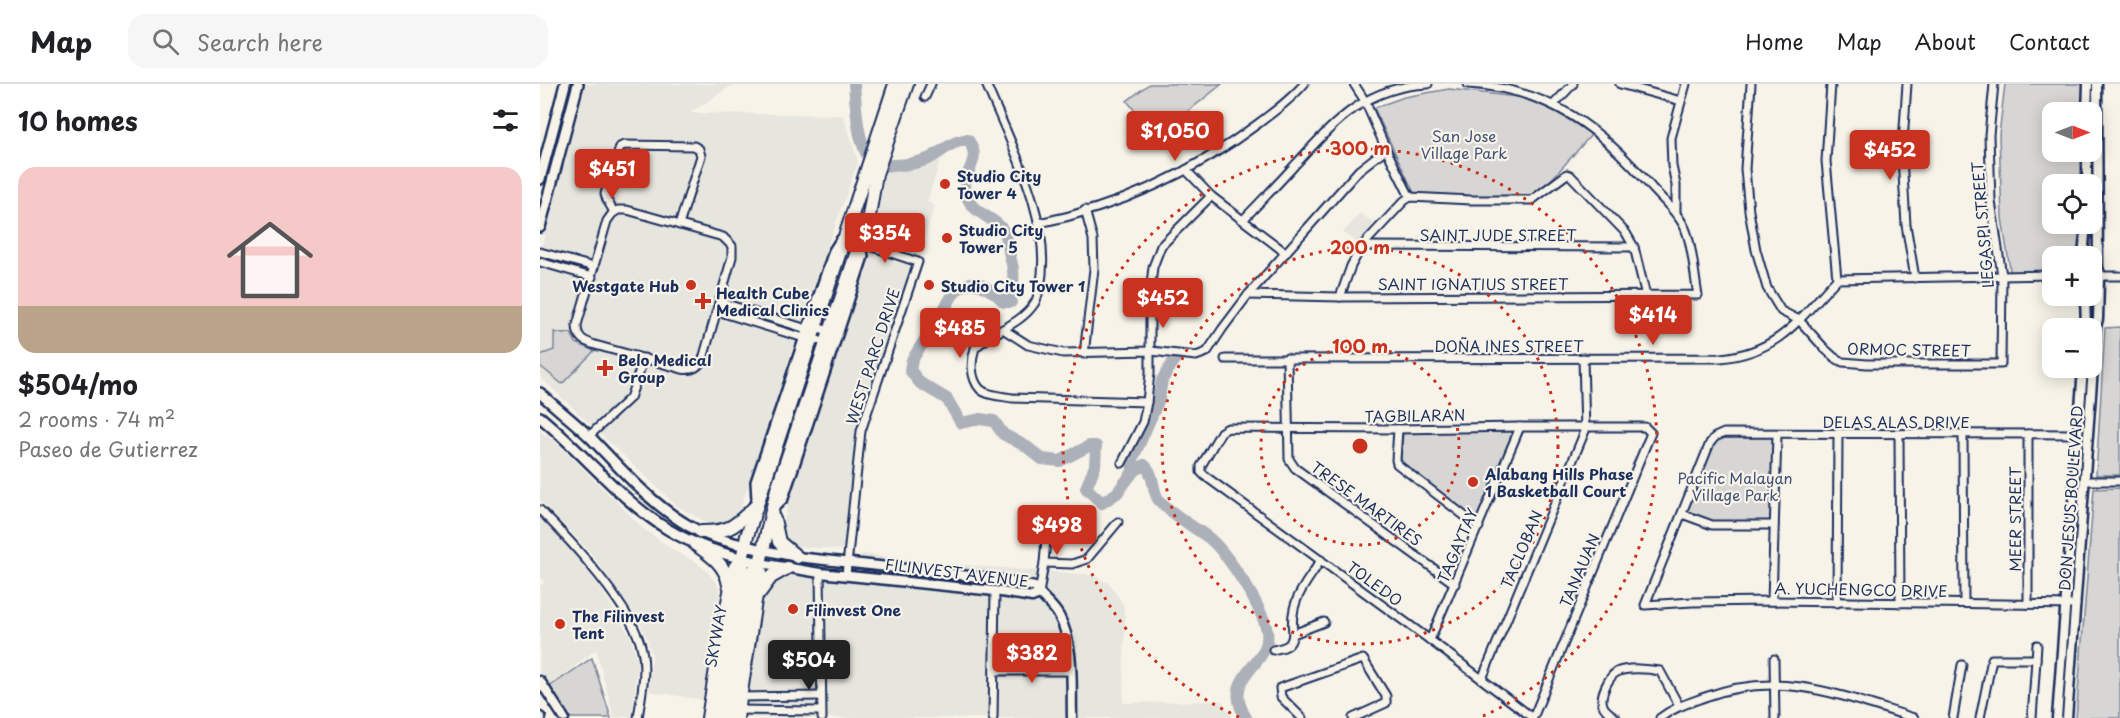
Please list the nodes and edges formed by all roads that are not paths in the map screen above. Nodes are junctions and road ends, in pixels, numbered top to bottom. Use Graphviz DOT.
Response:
graph roads {
  1 [pos="566,84"];
  2 [pos="578,84"];
  3 [pos="895,84"];
  4 [pos="907,84"];
  5 [pos="931,84"];
  6 [pos="986,84"];
  7 [pos="1304,84"];
  8 [pos="1354,84"];
  9 [pos="1428,84"];
  10 [pos="1468,84"];
  11 [pos="1573,84"];
  12 [pos="1620,84"];
  13 [pos="1686,84"];
  14 [pos="1751,84"];
  15 [pos="1831,84"];
  16 [pos="1907,84"];
  17 [pos="1994,84"];
  18 [pos="2088,84"];
  19 [pos="2097,84"];
  20 [pos="1503,86"];
  21 [pos="925,97"];
  22 [pos="1365,101"];
  23 [pos="1681,101"];
  24 [pos="2087,102"];
  25 [pos="1554,104"];
  26 [pos="554,128"];
  27 [pos="566,130"];
  28 [pos="879,148"];
  29 [pos="1386,149"];
  30 [pos="1186,170"];
  31 [pos="872,172"];
  32 [pos="2096,174"];
  33 [pos="540,179"];
  34 [pos="1212,196"];
  35 [pos="1410,197"];
  36 [pos="1086,210"];
  37 [pos="614,212"];
  38 [pos="1676,214"];
  39 [pos="1243,220"];
  40 [pos="1039,223"];
  41 [pos="679,225"];
  42 [pos="540,227"];
  43 [pos="843,237"];
  44 [pos="860,242"];
  45 [pos="1362,246"];
  46 [pos="1634,247"];
  47 [pos="540,252"];
  48 [pos="1286,253"];
  49 [pos="540,262"];
  50 [pos="594,267"];
  51 [pos="2042,275"];
  52 [pos="2102,275"];
  53 [pos="2002,276"];
  54 [pos="2120,276"];
  55 [pos="592,277"];
  56 [pos="1915,278"];
  57 [pos="1837,279"];
  58 [pos="1248,295"];
  59 [pos="1646,296"];
  60 [pos="1340,297"];
  61 [pos="720,302"];
  62 [pos="717,311"];
  63 [pos="1799,320"];
  64 [pos="1003,329"];
  65 [pos="809,333"];
  66 [pos="828,337"];
  67 [pos="1150,351"];
  68 [pos="1084,354"];
  69 [pos="644,358"];
  70 [pos="1287,358"];
  71 [pos="1583,358"];
  72 [pos="1225,359"];
  73 [pos="2001,364"];
  74 [pos="2082,378"];
  75 [pos="2092,378"];
  76 [pos="540,393"];
  77 [pos="2081,394"];
  78 [pos="2091,395"];
  79 [pos="1147,402"];
  80 [pos="2079,414"];
  81 [pos="2090,414"];
  82 [pos="540,417"];
  83 [pos="1585,426"];
  84 [pos="1520,427"];
  85 [pos="1289,429"];
  86 [pos="1398,429"];
  87 [pos="1651,434"];
  88 [pos="1964,434"];
  89 [pos="2028,434"];
  90 [pos="2078,434"];
  91 [pos="1777,435"];
  92 [pos="1838,435"];
  93 [pos="1899,435"];
  94 [pos="589,436"];
  95 [pos="577,449"];
  96 [pos="1122,463"];
  97 [pos="1201,471"];
  98 [pos="2075,481"];
  99 [pos="2086,481"];
  100 [pos="2120,481"];
  101 [pos="757,505"];
  102 [pos="773,508"];
  103 [pos="540,510"];
  104 [pos="1682,514"];
  105 [pos="1048,515"];
  106 [pos="1118,522"];
  107 [pos="1774,525"];
  108 [pos="1479,526"];
  109 [pos="698,538"];
  110 [pos="745,546"];
  111 [pos="763,550"];
  112 [pos="797,557"];
  113 [pos="742,559"];
  114 [pos="1321,560"];
  115 [pos="848,562"];
  116 [pos="1044,562"];
  117 [pos="760,563"];
  118 [pos="787,568"];
  119 [pos="820,573"];
  120 [pos="846,575"];
  121 [pos="1455,584"];
  122 [pos="995,591"];
  123 [pos="1039,594"];
  124 [pos="729,595"];
  125 [pos="755,601"];
  126 [pos="1772,601"];
  127 [pos="1837,603"];
  128 [pos="1900,603"];
  129 [pos="1964,603"];
  130 [pos="2028,604"];
  131 [pos="2066,604"];
  132 [pos="2076,605"];
  133 [pos="1324,622"];
  134 [pos="1293,634"];
  135 [pos="1430,640"];
  136 [pos="2037,645"];
  137 [pos="1273,650"];
  138 [pos="1774,659"];
  139 [pos="2036,659"];
  140 [pos="1962,664"];
  141 [pos="994,671"];
  142 [pos="1070,671"];
  143 [pos="1482,679"];
  144 [pos="540,681"];
  145 [pos="1774,685"];
  146 [pos="821,696"];
  147 [pos="1680,706"];
  148 [pos="738,708"];
  149 [pos="822,714"];
  150 [pos="564,718"];
  151 [pos="639,718"];
  152 [pos="708,718"];
  153 [pos="717,718"];
  154 [pos="728,718"];
  155 [pos="993,718"];
  156 [pos="1072,718"];
  157 [pos="1302,718"];
  158 [pos="1353,718"];
  159 [pos="1533,718"];
  160 [pos="1616,718"];
  161 [pos="1660,718"];
  162 [pos="1775,718"];
  163 [pos="1914,718"];
  164 [pos="1953,718"];
  165 [pos="1980,718"];
  166 [pos="2032,718"];
  167 [pos="2057,718"];
  168 [pos="2067,718"];
  1 -- 26 [label="main road"];
  2 -- 27 [label="main road"];
  3 -- 28 [label="highway"];
  4 -- 28 [label="highway"];
  5 -- 21 [label="street"];
  6 -- 40 [label="street"];
  7 -- 30 [label="street"];
  8 -- 22 [label="street"];
  9 -- 22 [label="street"];
  10 -- 20 [label="street"];
  11 -- 25 [label="street"];
  12 -- 23 [label="street"];
  13 -- 23 [label="street"];
  14 -- 63 [label="street, ORMOC STREET"];
  15 -- 57 [label="street"];
  16 -- 56 [label="street"];
  17 -- 53 [label="street, LEGASPI STREET"];
  18 -- 24 [label="street"];
  19 -- 32 [label="street, DON JESUS BOULEVARD"];
  20 -- 25 [label="street"];
  22 -- 29 [label="street"];
  22 -- 39 [label="street"];
  23 -- 38 [label="street"];
  25 -- 38 [label="street"];
  26 -- 27 [label="main road"];
  26 -- 33 [label="main road"];
  27 -- 42 [label="main road"];
  28 -- 31 [label="highway"];
  29 -- 35 [label="street"];
  29 -- 48 [label="street"];
  30 -- 34 [label="street"];
  30 -- 36 [label="street"];
  31 -- 43 [label="highway"];
  31 -- 44 [label="highway"];
  34 -- 39 [label="street"];
  34 -- 67 [label="street"];
  35 -- 45 [label="street"];
  35 -- 46 [label="street"];
  36 -- 40 [label="street"];
  36 -- 68 [label="street"];
  37 -- 41 [label="street"];
  37 -- 41 [label="street"];
  37 -- 50 [label="street"];
  38 -- 59 [label="street, SAINT IGNATIUS STREET"];
  39 -- 48 [label="street"];
  40 -- 64 [label="street"];
  41 -- 61 [label="street"];
  43 -- 44 [label="street, WEST PARC DRIVE"];
  43 -- 65 [label="highway"];
  44 -- 66 [label="highway"];
  44 -- 102 [label="main road"];
  44 -- 115 [label="street, WEST PARC DRIVE"];
  45 -- 46 [label="street, SAINT JUDE STREET"];
  45 -- 60 [label="street"];
  46 -- 59 [label="street"];
  47 -- 50 [label="street"];
  48 -- 58 [label="street"];
  49 -- 55 [label="street"];
  50 -- 55 [label="street"];
  51 -- 53 [label="street"];
  52 -- 54 [label="street"];
  53 -- 56 [label="street"];
  53 -- 73 [label="street, LEGASPI STREET"];
  55 -- 69 [label="street"];
  56 -- 57 [label="street"];
  57 -- 63 [label="street, DOÑA INES STREET"];
  58 -- 60 [label="street, SAINT IGNATIUS STREET"];
  58 -- 67 [label="street"];
  59 -- 60 [label="street, SAINT IGNATIUS STREET"];
  61 -- 62 [label="street"];
  61 -- 65 [label="street"];
  62 -- 65 [label="street"];
  62 -- 69 [label="street"];
  63 -- 71 [label="street, DOÑA INES STREET"];
  63 -- 73 [label="street, ORMOC STREET"];
  64 -- 68 [label="street"];
  64 -- 79 [label="street"];
  65 -- 66 [label="street"];
  65 -- 66 [label="street"];
  65 -- 101 [label="highway"];
  66 -- 102 [label="highway"];
  67 -- 68 [label="street"];
  67 -- 79 [label="street"];
  69 -- 94 [label="street"];
  70 -- 71 [label="street, DOÑA INES STREET"];
  70 -- 72 [label="street, DOÑA INES STREET"];
  70 -- 85 [label="street, TRESE MARTIRES"];
  71 -- 83 [label="street, TACLOBAN"];
  74 -- 77 [label="street, DON JESUS BOULEVARD"];
  75 -- 78 [label="street, DON JESUS BOULEVARD"];
  76 -- 94 [label="main road, FILINVEST AVENUE"];
  77 -- 78 [label="street"];
  77 -- 80 [label="street, DON JESUS BOULEVARD"];
  78 -- 81 [label="street, DON JESUS BOULEVARD"];
  79 -- 96 [label="street"];
  80 -- 81 [label="street"];
  80 -- 90 [label="street, DON JESUS BOULEVARD"];
  81 -- 99 [label="street, DON JESUS BOULEVARD"];
  82 -- 95 [label="main road, FILINVEST AVENUE"];
  83 -- 84 [label="street, TAGBILARAN"];
  83 -- 87 [label="street, TAGBILARAN"];
  83 -- 143 [label="street, TACLOBAN"];
  84 -- 86 [label="street, TAGBILARAN"];
  84 -- 108 [label="street, TAGAYTAY"];
  85 -- 86 [label="street, TAGBILARAN"];
  85 -- 97 [label="street, TAGBILARAN"];
  85 -- 121 [label="street, TRESE MARTIRES"];
  86 -- 108 [label="street"];
  87 -- 159 [label="street, TANAUAN"];
  88 -- 89 [label="street, DELAS ALAS DRIVE"];
  88 -- 93 [label="street, DELAS ALAS DRIVE"];
  88 -- 129 [label="street"];
  89 -- 90 [label="street, DELAS ALAS DRIVE"];
  89 -- 130 [label="street, MEER STREET"];
  90 -- 98 [label="street, DON JESUS BOULEVARD"];
  91 -- 92 [label="street, DELAS ALAS DRIVE"];
  91 -- 104 [label="street, DELAS ALAS DRIVE"];
  91 -- 107 [label="street"];
  92 -- 93 [label="street, DELAS ALAS DRIVE"];
  92 -- 127 [label="street"];
  93 -- 128 [label="street"];
  94 -- 95 [label="main road"];
  94 -- 109 [label="main road, FILINVEST AVENUE"];
  95 -- 109 [label="main road, FILINVEST AVENUE"];
  97 -- 114 [label="street, TOLEDO"];
  98 -- 99 [label="street"];
  98 -- 131 [label="street, DON JESUS BOULEVARD"];
  99 -- 100 [label="street"];
  99 -- 132 [label="street, DON JESUS BOULEVARD"];
  101 -- 109 [label="highway"];
  101 -- 110 [label="highway"];
  102 -- 111 [label="highway"];
  102 -- 112 [label="highway"];
  103 -- 151 [label="street"];
  104 -- 107 [label="street"];
  104 -- 126 [label="street, A. YUCHENGCO DRIVE"];
  105 -- 116 [label="street"];
  106 -- 116 [label="street"];
  107 -- 126 [label="street"];
  108 -- 121 [label="street, TAGAYTAY"];
  109 -- 110 [label="main road, FILINVEST AVENUE"];
  109 -- 113 [label="main road, FILINVEST AVENUE"];
  109 -- 124 [label="highway"];
  110 -- 111 [label="main road, FILINVEST AVENUE"];
  110 -- 113 [label="highway"];
  111 -- 112 [label="street, FILINVEST AVENUE"];
  111 -- 117 [label="highway"];
  112 -- 115 [label="street, FILINVEST AVENUE"];
  113 -- 117 [label="main road, FILINVEST AVENUE"];
  113 -- 124 [label="highway"];
  113 -- 153 [label="highway, SKYWAY"];
  114 -- 134 [label="street"];
  114 -- 135 [label="street, TOLEDO"];
  115 -- 120 [label="street, WEST PARC DRIVE"];
  115 -- 123 [label="street, FILINVEST AVENUE"];
  116 -- 123 [label="street"];
  117 -- 118 [label="street, FILINVEST AVENUE"];
  117 -- 125 [label="highway"];
  117 -- 154 [label="highway, SKYWAY"];
  118 -- 119 [label="street, FILINVEST AVENUE"];
  118 -- 125 [label="highway"];
  119 -- 120 [label="street, FILINVEST AVENUE"];
  119 -- 146 [label="street"];
  120 -- 122 [label="street, FILINVEST AVENUE"];
  121 -- 135 [label="street, TAGAYTAY"];
  122 -- 123 [label="street, FILINVEST AVENUE"];
  122 -- 141 [label="street"];
  123 -- 142 [label="street"];
  124 -- 152 [label="highway"];
  125 -- 148 [label="highway"];
  126 -- 127 [label="street, A. YUCHENGCO DRIVE"];
  127 -- 128 [label="street, A. YUCHENGCO DRIVE"];
  128 -- 129 [label="street, A. YUCHENGCO DRIVE"];
  129 -- 130 [label="street, A. YUCHENGCO DRIVE"];
  130 -- 131 [label="street, A. YUCHENGCO DRIVE"];
  131 -- 132 [label="street, A. YUCHENGCO DRIVE"];
  131 -- 167 [label="street, DON JESUS BOULEVARD"];
  132 -- 168 [label="street, DON JESUS BOULEVARD"];
  133 -- 134 [label="street"];
  134 -- 137 [label="street"];
  135 -- 143 [label="street, TOLEDO"];
  136 -- 139 [label="street"];
  138 -- 145 [label="street"];
  139 -- 165 [label="street"];
  139 -- 166 [label="street"];
  140 -- 164 [label="street"];
  141 -- 142 [label="street"];
  141 -- 155 [label="street"];
  142 -- 156 [label="street"];
  143 -- 159 [label="street, TOLEDO"];
  144 -- 150 [label="street"];
  145 -- 147 [label="street"];
  145 -- 162 [label="street"];
  145 -- 163 [label="street"];
  146 -- 148 [label="street"];
  146 -- 149 [label="street"];
  147 -- 160 [label="street"];
  147 -- 161 [label="street"];
  148 -- 149 [label="street"];
  157 -- 158 [label="street"];
}
